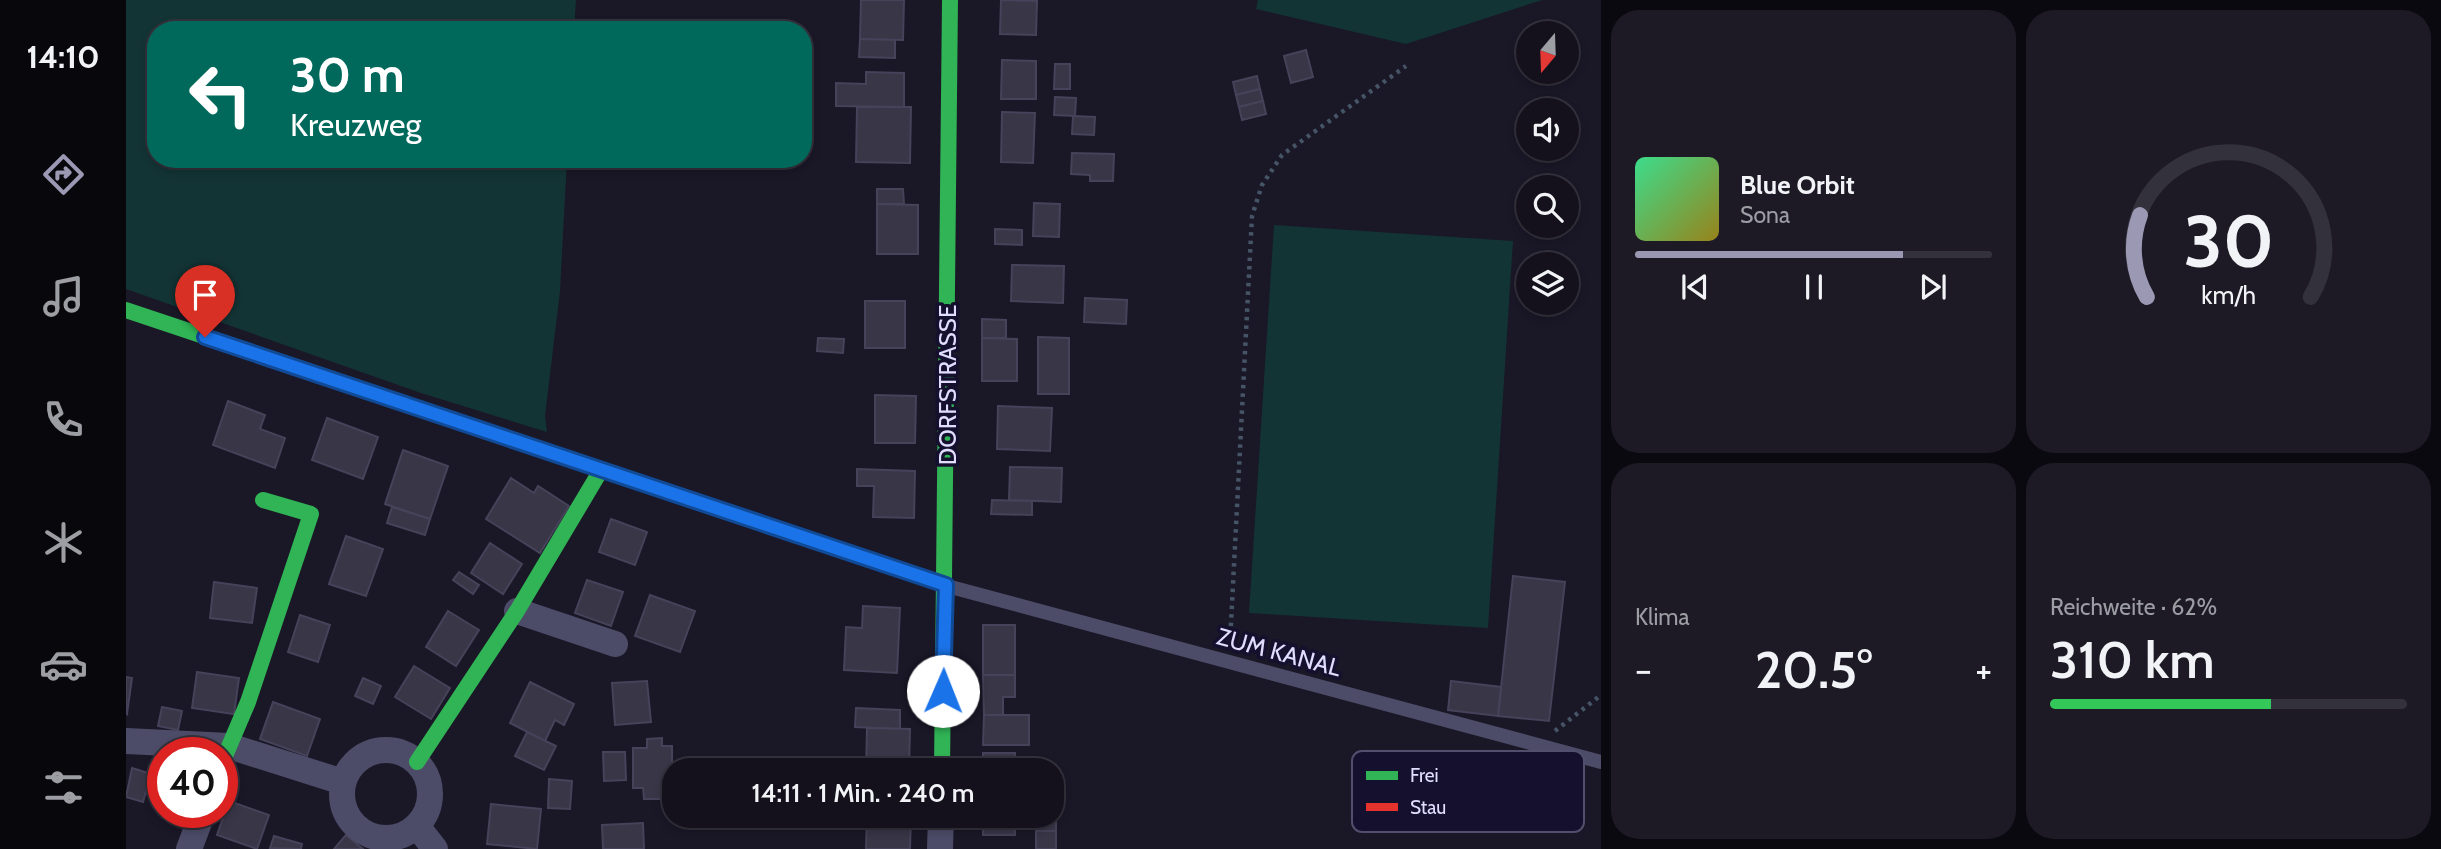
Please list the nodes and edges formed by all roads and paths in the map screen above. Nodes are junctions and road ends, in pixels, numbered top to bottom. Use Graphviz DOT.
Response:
graph roads {
  1 [pos="950,0"];
  2 [pos="1406,65"];
  3 [pos="126,310"];
  4 [pos="601,470"];
  5 [pos="262,500"];
  6 [pos="946,585"];
  7 [pos="517,611"];
  8 [pos="615,644"];
  9 [pos="1229,662"];
  10 [pos="1601,695"];
  11 [pos="233,737"];
  12 [pos="126,741"];
  13 [pos="147,744"];
  14 [pos="1538,745"];
  15 [pos="1560,751"];
  16 [pos="238,757"];
  17 [pos="1584,757"];
  18 [pos="942,758"];
  19 [pos="417,762"];
  20 [pos="1601,762"];
  21 [pos="343,782"];
  22 [pos="418,826"];
  23 [pos="197,828"];
  24 [pos="940,828"];
  25 [pos="189,849"];
  26 [pos="435,849"];
  27 [pos="940,849"];
  1 -- 6 [label="street, DORFSTRASSE"];
  2 -- 9 [label="path"];
  3 -- 4 [label="street"];
  4 -- 6 [label="street"];
  4 -- 7 [label="street"];
  5 -- 11 [label="street"];
  6 -- 9 [label="lane, ZUM KANAL"];
  6 -- 18 [label="street, DORFSTRASSE"];
  7 -- 8 [label="street"];
  7 -- 19 [label="street"];
  9 -- 14 [label="lane, ZUM KANAL"];
  10 -- 14 [label="path"];
  12 -- 13 [label="street"];
  14 -- 15 [label="lane, ZUM KANAL"];
  16 -- 21 [label="street"];
  17 -- 20 [label="lane, ZUM KANAL"];
  19 -- 21 [label="street"];
  19 -- 22 [label="street"];
  21 -- 22 [label="street"];
  22 -- 26 [label="street"];
  23 -- 25 [label="street"];
  24 -- 27 [label="street"];
}
